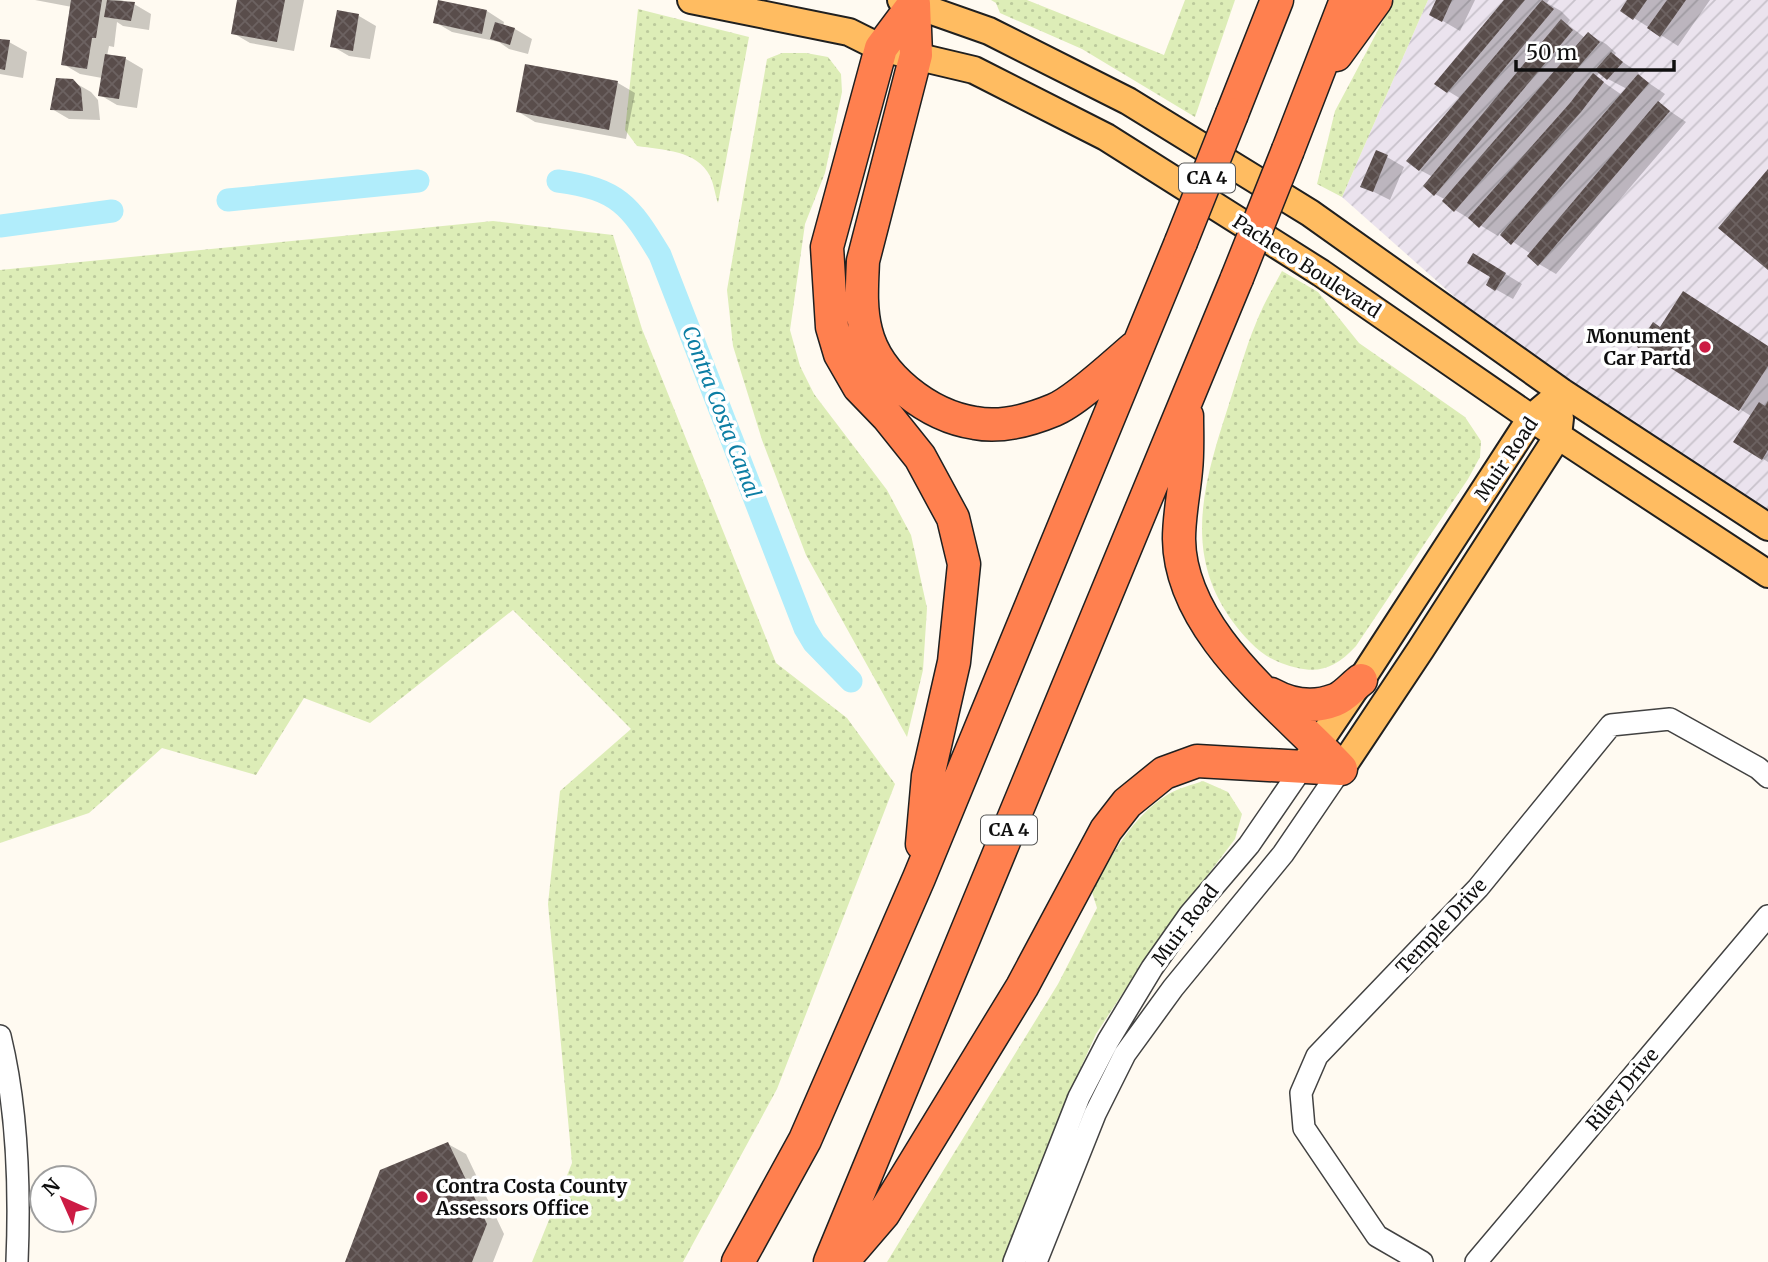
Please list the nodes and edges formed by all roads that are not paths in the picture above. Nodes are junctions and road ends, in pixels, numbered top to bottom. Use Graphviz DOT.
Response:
graph roads {
  1 [pos="691,0"];
  2 [pos="1277,0"];
  3 [pos="1346,0"];
  4 [pos="1376,0"];
  5 [pos="910,1"];
  6 [pos="881,48"];
  7 [pos="916,55"];
  8 [pos="1313,87"];
  9 [pos="1139,344"];
  10 [pos="1562,392"];
  11 [pos="1188,398"];
  12 [pos="1531,418"];
  13 [pos="1558,436"];
  14 [pos="1768,527"];
  15 [pos="1768,574"];
  16 [pos="1361,680"];
  17 [pos="1263,689"];
  18 [pos="1310,755"];
  19 [pos="1341,769"];
  20 [pos="1768,777"];
  21 [pos="919,878"];
  22 [pos="1768,916"];
  23 [pos="0,1036"];
  24 [pos="17,1262"];
  25 [pos="738,1262"];
  26 [pos="830,1262"];
  27 [pos="842,1262"];
  28 [pos="1014,1262"];
  29 [pos="1036,1262"];
  30 [pos="1422,1262"];
  31 [pos="1476,1262"];
  1 -- 6 [label="main road, Pacheco Boulevard"];
  2 -- 9 [label="highway, CA 4, bridge"];
  3 -- 8 [label="highway, CA 4"];
  4 -- 8 [label="highway"];
  5 -- 6 [label="highway"];
  5 -- 7 [label="highway"];
  5 -- 10 [label="main road"];
  6 -- 7 [label="main road, Pacheco Boulevard"];
  6 -- 21 [label="highway"];
  7 -- 9 [label="highway"];
  7 -- 12 [label="main road, Pacheco Boulevard"];
  8 -- 11 [label="highway, CA 4, bridge"];
  9 -- 21 [label="highway, CA 4"];
  10 -- 12 [label="main road, Muir Road"];
  10 -- 13 [label="main road, Muir Road"];
  10 -- 14 [label="main road"];
  11 -- 17 [label="highway"];
  11 -- 26 [label="highway, CA 4"];
  12 -- 13 [label="main road, Pacheco Boulevard"];
  12 -- 16 [label="main road, Muir Road"];
  13 -- 15 [label="main road, Pacheco Boulevard"];
  13 -- 19 [label="main road, Muir Road"];
  16 -- 17 [label="highway"];
  16 -- 18 [label="main road, Muir Road"];
  17 -- 18 [label="highway"];
  18 -- 19 [label="highway"];
  18 -- 27 [label="highway"];
  18 -- 28 [label="street, Muir Road"];
  19 -- 29 [label="street, Muir Road"];
  20 -- 30 [label="street, Temple Drive"];
  21 -- 25 [label="highway, CA 4"];
  22 -- 31 [label="street, Riley Drive"];
  23 -- 24 [label="street"];
}
